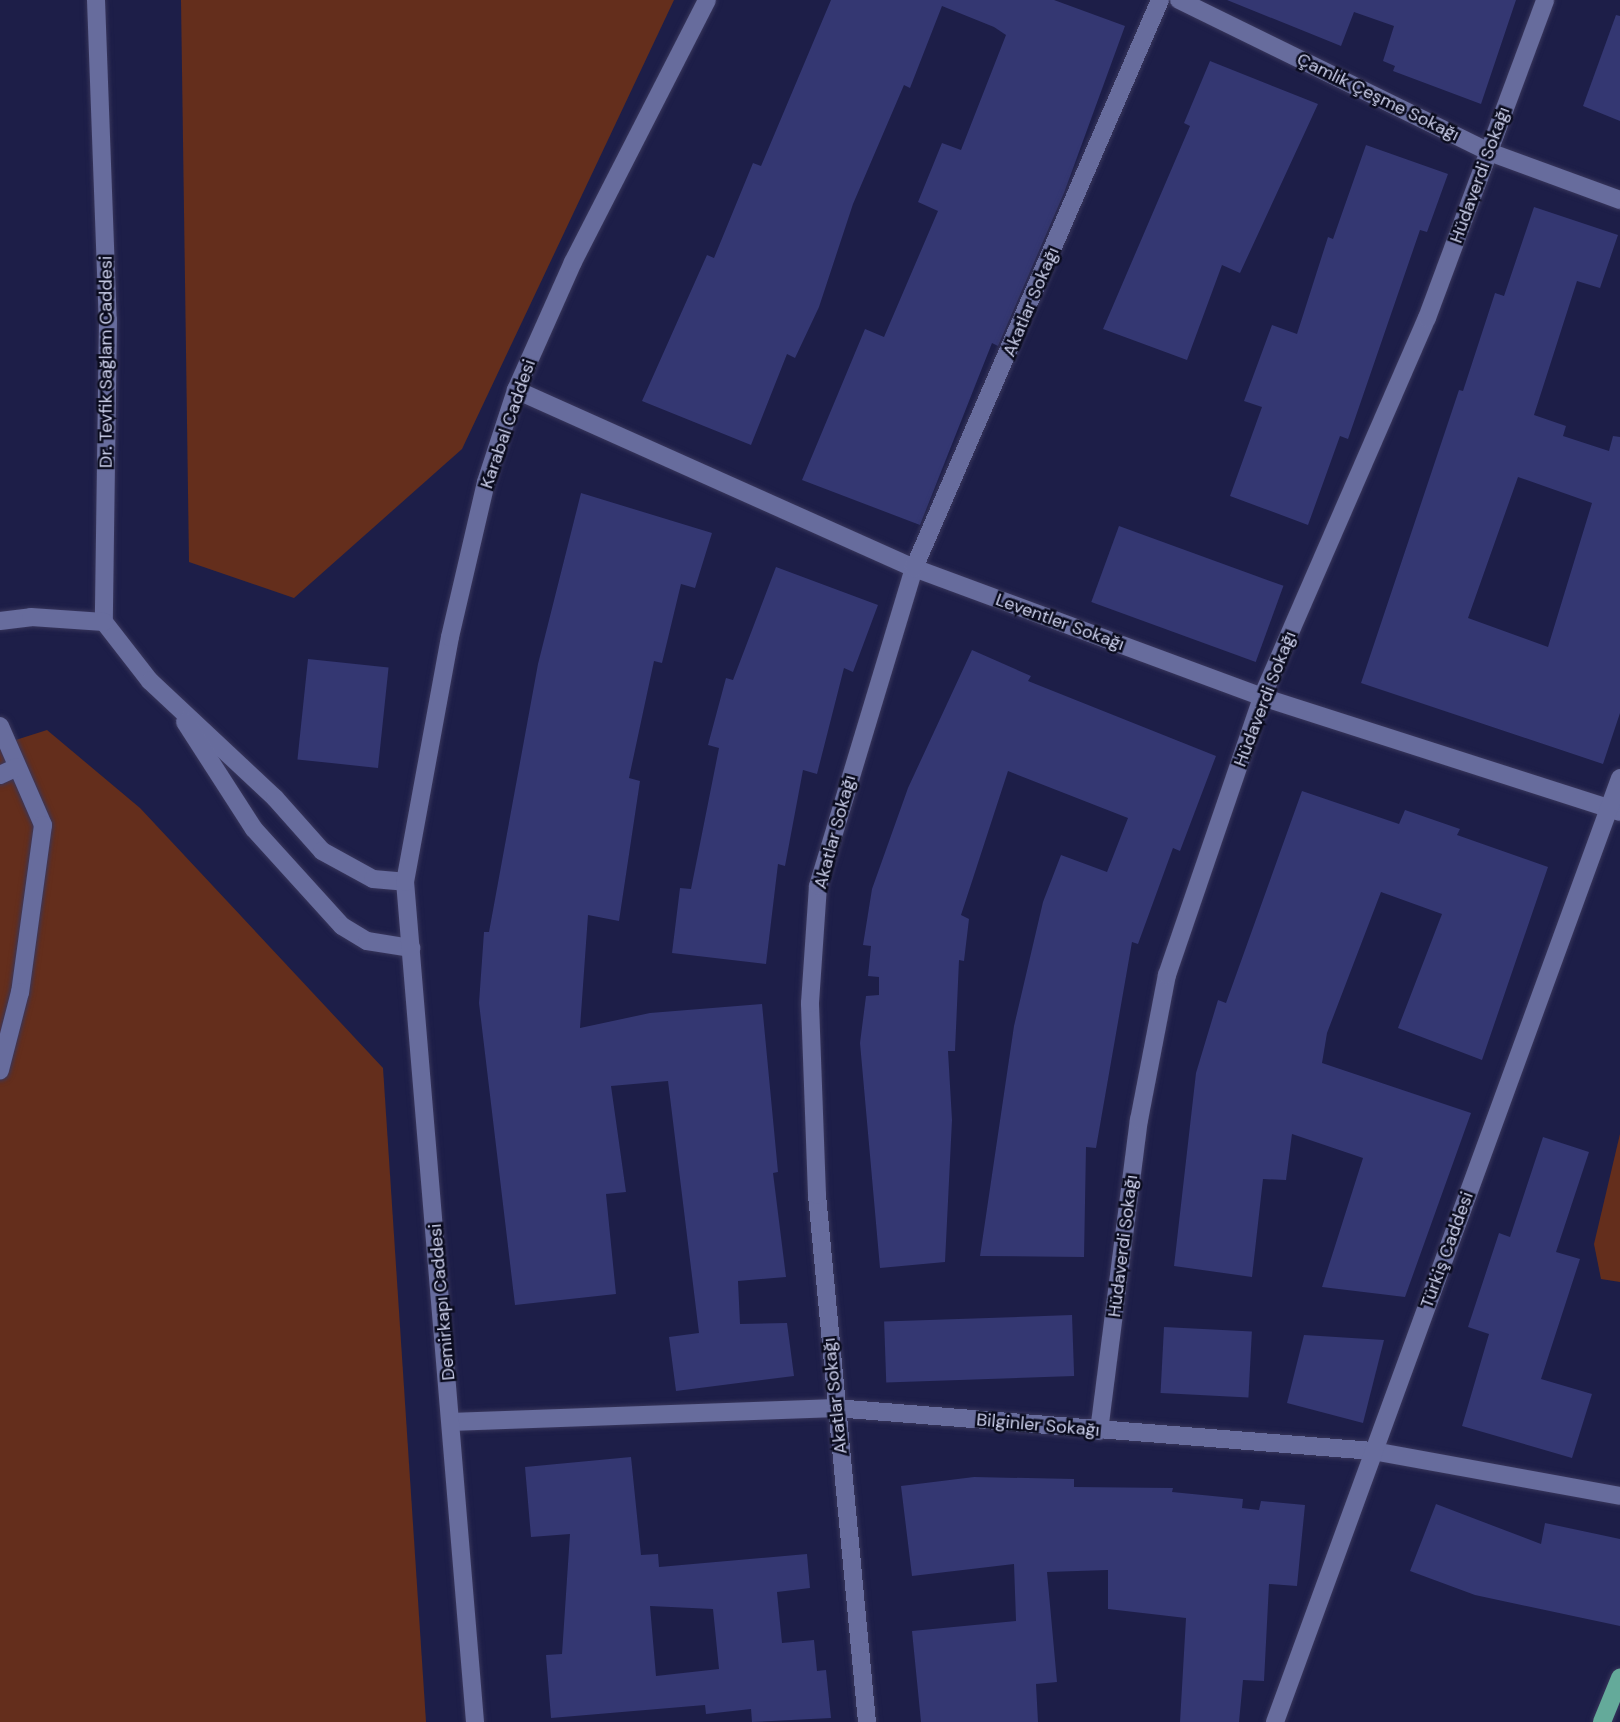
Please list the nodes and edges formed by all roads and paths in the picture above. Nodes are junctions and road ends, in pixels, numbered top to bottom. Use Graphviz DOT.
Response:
graph roads {
  1 [pos="96,0"];
  2 [pos="707,0"];
  3 [pos="1160,0"];
  4 [pos="1179,0"];
  5 [pos="1545,0"];
  6 [pos="1489,152"];
  7 [pos="1620,200"];
  8 [pos="516,390"];
  9 [pos="914,568"];
  10 [pos="0,621"];
  11 [pos="104,622"];
  12 [pos="1262,697"];
  13 [pos="170,699"];
  14 [pos="0,726"];
  15 [pos="17,766"];
  16 [pos="0,775"];
  17 [pos="1620,778"];
  18 [pos="1615,810"];
  19 [pos="405,882"];
  20 [pos="411,948"];
  21 [pos="0,1070"];
  22 [pos="835,1408"];
  23 [pos="452,1422"];
  24 [pos="1099,1431"];
  25 [pos="1373,1451"];
  26 [pos="1620,1496"];
  27 [pos="1619,1687"];
  28 [pos="475,1722"];
  29 [pos="867,1722"];
  30 [pos="1275,1722"];
  31 [pos="1602,1722"];
  1 -- 11 [label="street, Dr. Tevfik Sağlam Caddesi"];
  2 -- 8 [label="street, Karabal Caddesi"];
  3 -- 9 [label="street, Akatlar Sokağı"];
  4 -- 6 [label="street, Çamlık Çeşme Sokağı"];
  5 -- 6 [label="street, Hüdaverdi Sokağı"];
  6 -- 7 [label="street, Çamlık Çeşme Sokağı"];
  6 -- 12 [label="street, Hüdaverdi Sokağı"];
  8 -- 9 [label="street, Leventler Sokağı"];
  8 -- 19 [label="street, Karabal Caddesi"];
  9 -- 12 [label="street, Leventler Sokağı"];
  9 -- 22 [label="street, Akatlar Sokağı"];
  10 -- 11 [label="street"];
  11 -- 13 [label="street"];
  12 -- 18 [label="street, Leventler Sokağı"];
  12 -- 24 [label="street, Hüdaverdi Sokağı"];
  13 -- 19 [label="street"];
  13 -- 20 [label="street"];
  14 -- 15 [label="street"];
  15 -- 16 [label="street"];
  15 -- 21 [label="street"];
  17 -- 18 [label="street, Türkiş Caddesi"];
  18 -- 25 [label="street, Türkiş Caddesi"];
  19 -- 20 [label="street, Demirkapı Caddesi"];
  20 -- 23 [label="street, Demirkapı Caddesi"];
  22 -- 23 [label="street, Bilginler Sokağı"];
  22 -- 24 [label="street, Bilginler Sokağı"];
  22 -- 29 [label="street, Akatlar Sokağı"];
  23 -- 28 [label="street, Demirkapı Caddesi"];
  24 -- 25 [label="street, Bilginler Sokağı"];
  25 -- 26 [label="street, Bilginler Sokağı"];
  25 -- 30 [label="street, Türkiş Caddesi"];
  27 -- 31 [label="main road"];
}
